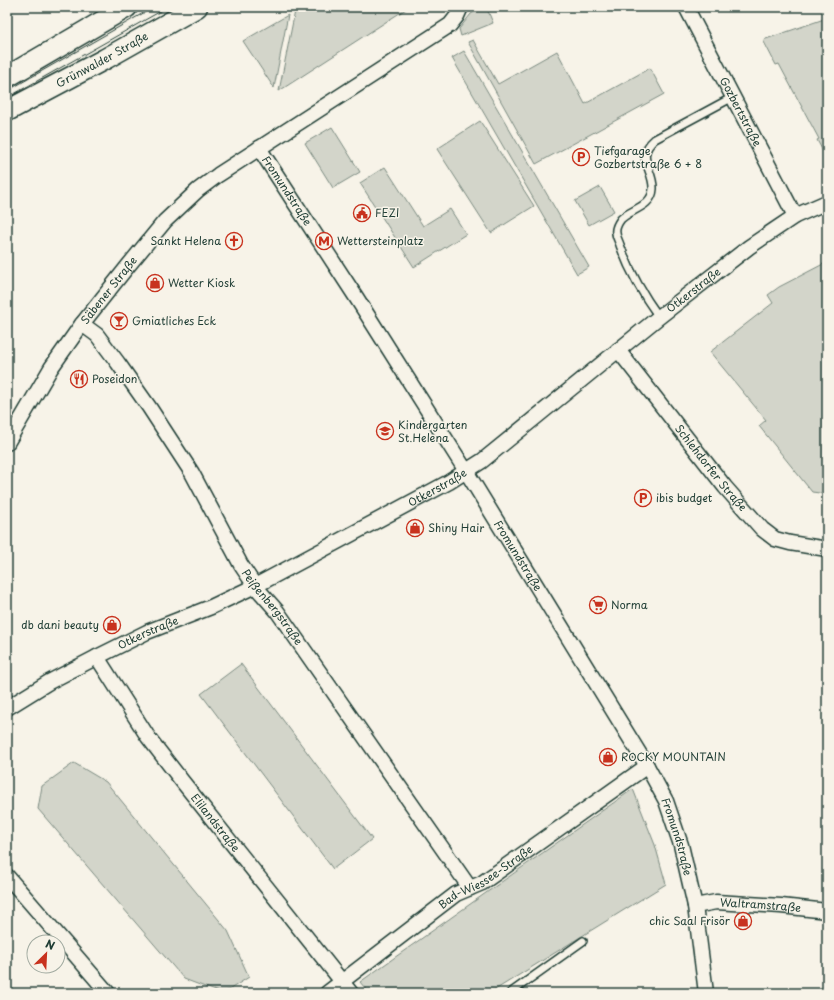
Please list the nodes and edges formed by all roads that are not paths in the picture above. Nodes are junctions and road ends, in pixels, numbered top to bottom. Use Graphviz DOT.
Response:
graph roads {
  1 [pos="127,7"];
  2 [pos="197,7"];
  3 [pos="461,7"];
  4 [pos="686,7"];
  5 [pos="7,77"];
  6 [pos="733,97"];
  7 [pos="7,111"];
  8 [pos="259,148"];
  9 [pos="827,202"];
  10 [pos="795,216"];
  11 [pos="659,317"];
  12 [pos="82,324"];
  13 [pos="618,350"];
  14 [pos="7,443"];
  15 [pos="466,471"];
  16 [pos="827,548"];
  17 [pos="255,586"];
  18 [pos="97,657"];
  19 [pos="7,708"];
  20 [pos="647,766"];
  21 [pos="7,876"];
  22 [pos="470,888"];
  23 [pos="695,906"];
  24 [pos="827,911"];
  25 [pos="583,942"];
  26 [pos="342,982"];
  27 [pos="108,993"];
  28 [pos="327,993"];
  29 [pos="351,993"];
  30 [pos="510,993"];
  31 [pos="706,993"];
  1 -- 5 [label="main road"];
  2 -- 7 [label="main road, Grünwalder Straße"];
  3 -- 8 [label="street"];
  4 -- 6 [label="street, Gozbertstraße"];
  6 -- 10 [label="street, Gozbertstraße"];
  6 -- 11 [label="lane"];
  8 -- 12 [label="street, Säbener Straße"];
  8 -- 15 [label="street, Fromundstraße"];
  9 -- 10 [label="street, Otkerstraße"];
  10 -- 11 [label="street, Otkerstraße"];
  11 -- 13 [label="street, Otkerstraße"];
  12 -- 14 [label="street, Säbener Straße"];
  12 -- 17 [label="street, Peißenbergstraße"];
  13 -- 15 [label="street, Otkerstraße"];
  13 -- 16 [label="street, Schlehdorfer Straße"];
  15 -- 17 [label="street, Otkerstraße"];
  15 -- 20 [label="street, Fromundstraße"];
  17 -- 18 [label="street, Otkerstraße"];
  17 -- 22 [label="street, Peißenbergstraße"];
  18 -- 19 [label="street, Otkerstraße"];
  18 -- 26 [label="street, Elilandstraße"];
  20 -- 22 [label="street, Bad-Wiessee-Straße"];
  20 -- 23 [label="street, Fromundstraße"];
  21 -- 27 [label="street"];
  22 -- 26 [label="street, Bad-Wiessee-Straße"];
  23 -- 24 [label="street, Waltramstraße"];
  23 -- 31 [label="street, Fromundstraße"];
  25 -- 30 [label="lane"];
  26 -- 28 [label="street, Bad-Wiessee-Straße"];
  26 -- 29 [label="street, Elilandstraße"];
}
